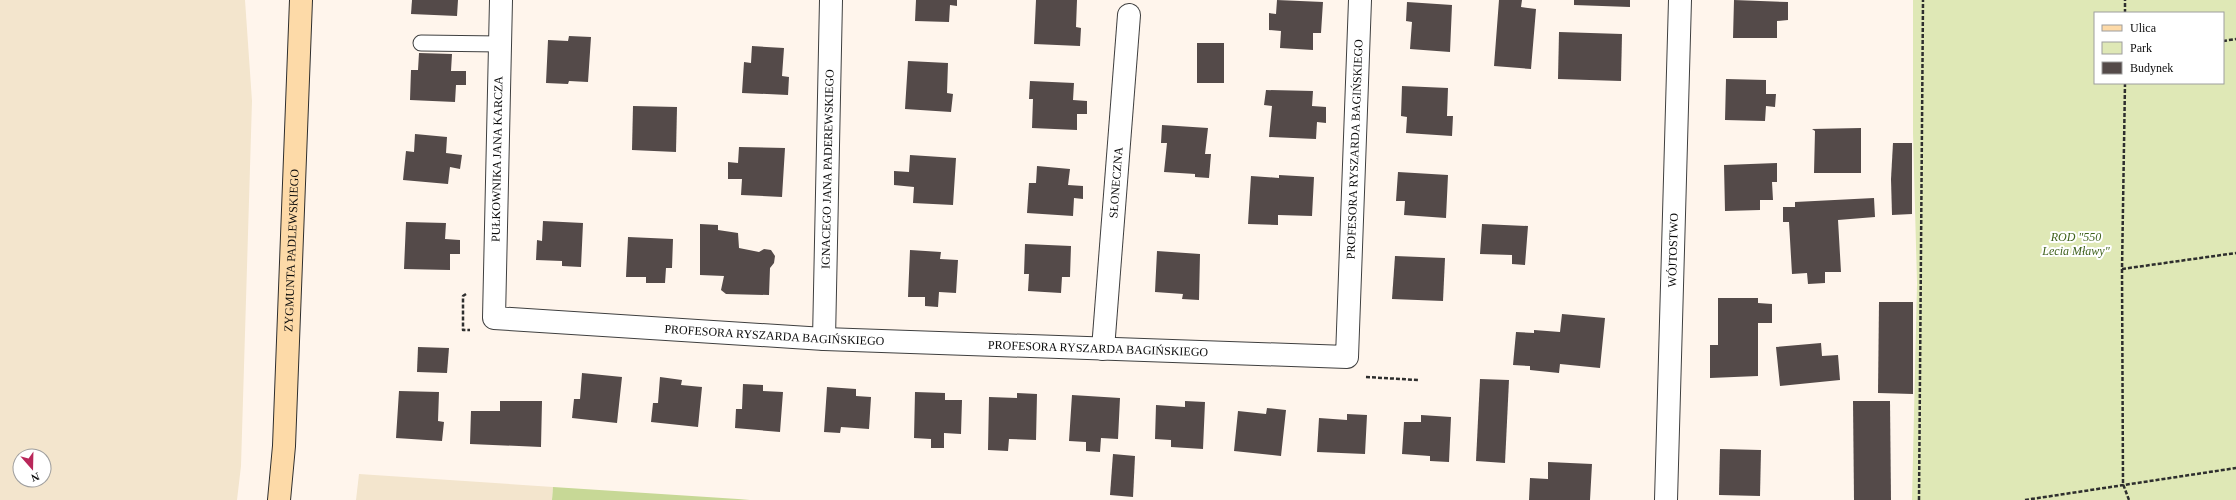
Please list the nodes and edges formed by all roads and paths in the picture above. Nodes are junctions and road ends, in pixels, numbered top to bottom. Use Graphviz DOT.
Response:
graph roads {
  1 [pos="300,0"];
  2 [pos="501,0"];
  3 [pos="831,0"];
  4 [pos="1360,0"];
  5 [pos="1680,0"];
  6 [pos="1923,0"];
  7 [pos="2125,0"];
  8 [pos="2125,12"];
  9 [pos="1129,15"];
  10 [pos="2236,39"];
  11 [pos="2224,41"];
  12 [pos="421,43"];
  13 [pos="500,44"];
  14 [pos="2125,84"];
  15 [pos="2236,253"];
  16 [pos="2122,270"];
  17 [pos="494,318"];
  18 [pos="824,339"];
  19 [pos="1103,349"];
  20 [pos="2236,468"];
  21 [pos="2123,484"];
  22 [pos="279,500"];
  23 [pos="1666,500"];
  24 [pos="1919,500"];
  25 [pos="2025,500"];
  26 [pos="2129,500"];
  1 -- 22 [label="street, ZYGMUNTA PADLEWSKIEGO"];
  2 -- 13 [label="street, PUŁKOWNIKA JANA KARCZA"];
  3 -- 18 [label="street, IGNACEGO JANA PADEREWSKIEGO"];
  4 -- 19 [label="street, PROFESORA RYSZARDA BAGIŃSKIEGO"];
  5 -- 23 [label="street, WÓJTOSTWO"];
  6 -- 24 [label="path"];
  7 -- 8 [label="path"];
  9 -- 19 [label="street, SŁONECZNA"];
  10 -- 11 [label="path"];
  12 -- 13 [label="lane"];
  13 -- 17 [label="street, PUŁKOWNIKA JANA KARCZA"];
  14 -- 16 [label="path"];
  15 -- 16 [label="path"];
  16 -- 21 [label="path"];
  17 -- 18 [label="street, PROFESORA RYSZARDA BAGIŃSKIEGO"];
  18 -- 19 [label="street, PROFESORA RYSZARDA BAGIŃSKIEGO"];
  20 -- 21 [label="path"];
  21 -- 25 [label="path"];
  21 -- 26 [label="path"];
}
